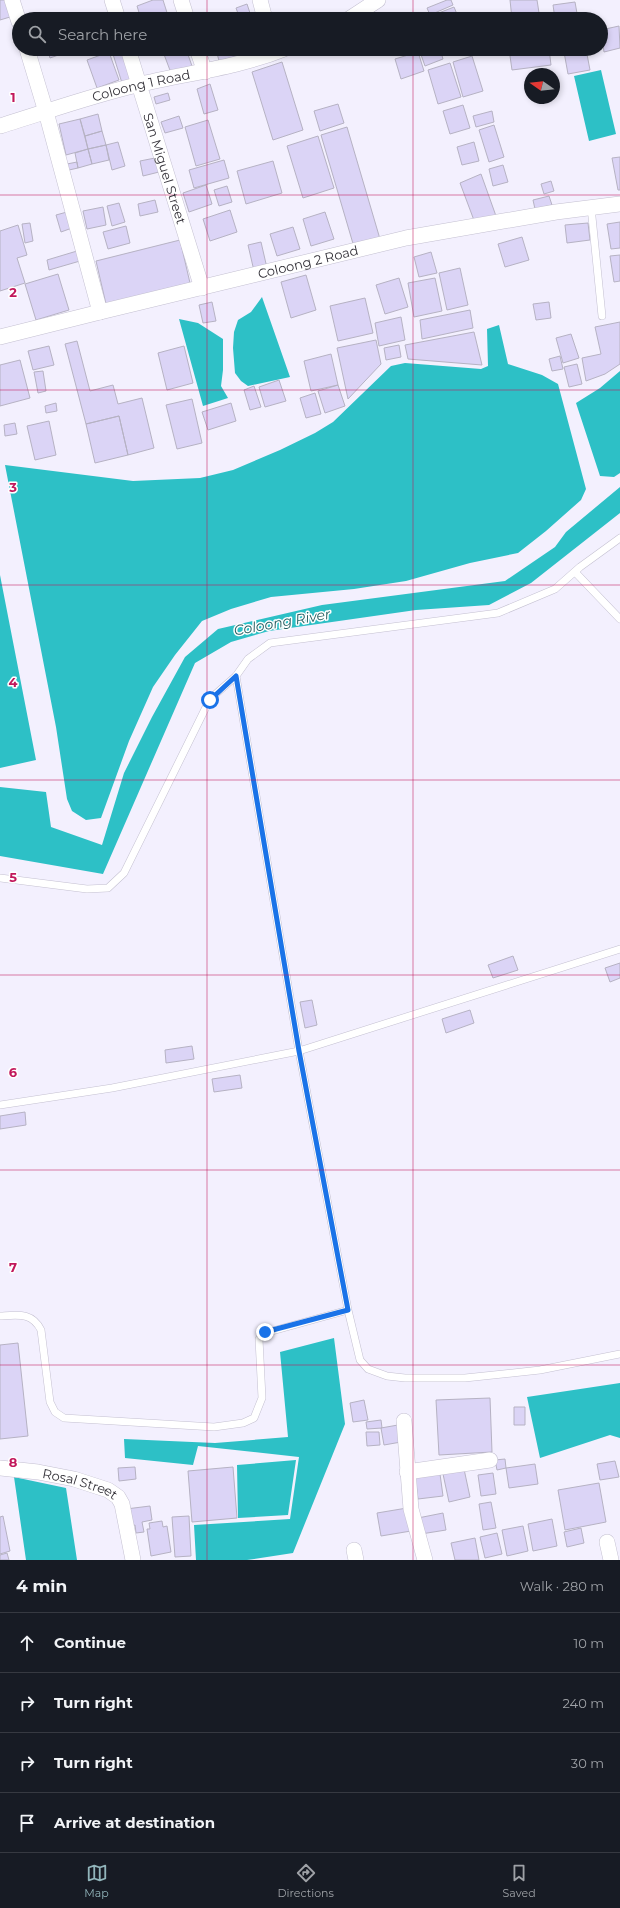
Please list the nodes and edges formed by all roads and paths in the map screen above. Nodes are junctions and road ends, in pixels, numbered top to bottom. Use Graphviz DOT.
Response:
graph roads {
  1 [pos="12,0"];
  2 [pos="112,0"];
  3 [pos="181,0"];
  4 [pos="260,0"];
  5 [pos="378,0"];
  6 [pos="16,12"];
  7 [pos="116,12"];
  8 [pos="185,12"];
  9 [pos="263,12"];
  10 [pos="359,12"];
  11 [pos="29,56"];
  12 [pos="130,56"];
  13 [pos="199,56"];
  14 [pos="257,56"];
  15 [pos="205,72"];
  16 [pos="138,84"];
  17 [pos="46,112"];
  18 [pos="0,126"];
  19 [pos="620,204"];
  20 [pos="591,207"];
  21 [pos="202,288"];
  22 [pos="100,312"];
  23 [pos="602,316"];
  24 [pos="0,337"];
  25 [pos="620,538"];
  26 [pos="575,572"];
  27 [pos="620,619"];
  28 [pos="236,676"];
  29 [pos="0,878"];
  30 [pos="620,949"];
  31 [pos="299,1051"];
  32 [pos="0,1105"];
  33 [pos="348,1310"];
  34 [pos="0,1316"];
  35 [pos="620,1354"];
  36 [pos="404,1421"];
  37 [pos="490,1460"];
  38 [pos="0,1468"];
  39 [pos="407,1472"];
  40 [pos="607,1542"];
  41 [pos="133,1560"];
  42 [pos="424,1560"];
  43 [pos="611,1560"];
  1 -- 6 [label="street"];
  2 -- 7 [label="street"];
  3 -- 8 [label="street"];
  4 -- 9 [label="street"];
  5 -- 10 [label="street"];
  11 -- 17 [label="street"];
  12 -- 16 [label="street, San Miguel Street"];
  13 -- 15 [label="street"];
  14 -- 15 [label="street, Coloong 1 Road"];
  15 -- 16 [label="street, Coloong 1 Road"];
  16 -- 17 [label="street, Coloong 1 Road"];
  16 -- 21 [label="street, San Miguel Street"];
  17 -- 18 [label="street, Coloong 1 Road"];
  17 -- 22 [label="street"];
  19 -- 20 [label="street, Coloong 2 Road"];
  20 -- 21 [label="street, Coloong 2 Road"];
  20 -- 23 [label="lane"];
  21 -- 22 [label="street, Coloong 2 Road"];
  22 -- 24 [label="street, Coloong 2 Road"];
  25 -- 26 [label="lane"];
  26 -- 27 [label="lane"];
  26 -- 28 [label="lane"];
  28 -- 29 [label="lane"];
  28 -- 31 [label="lane"];
  30 -- 31 [label="lane"];
  31 -- 32 [label="lane"];
  31 -- 33 [label="lane"];
  33 -- 34 [label="lane"];
  33 -- 35 [label="lane"];
  36 -- 39 [label="street"];
  37 -- 39 [label="street"];
  38 -- 41 [label="street, Rosal Street"];
  39 -- 42 [label="street"];
  40 -- 43 [label="street"];
}
